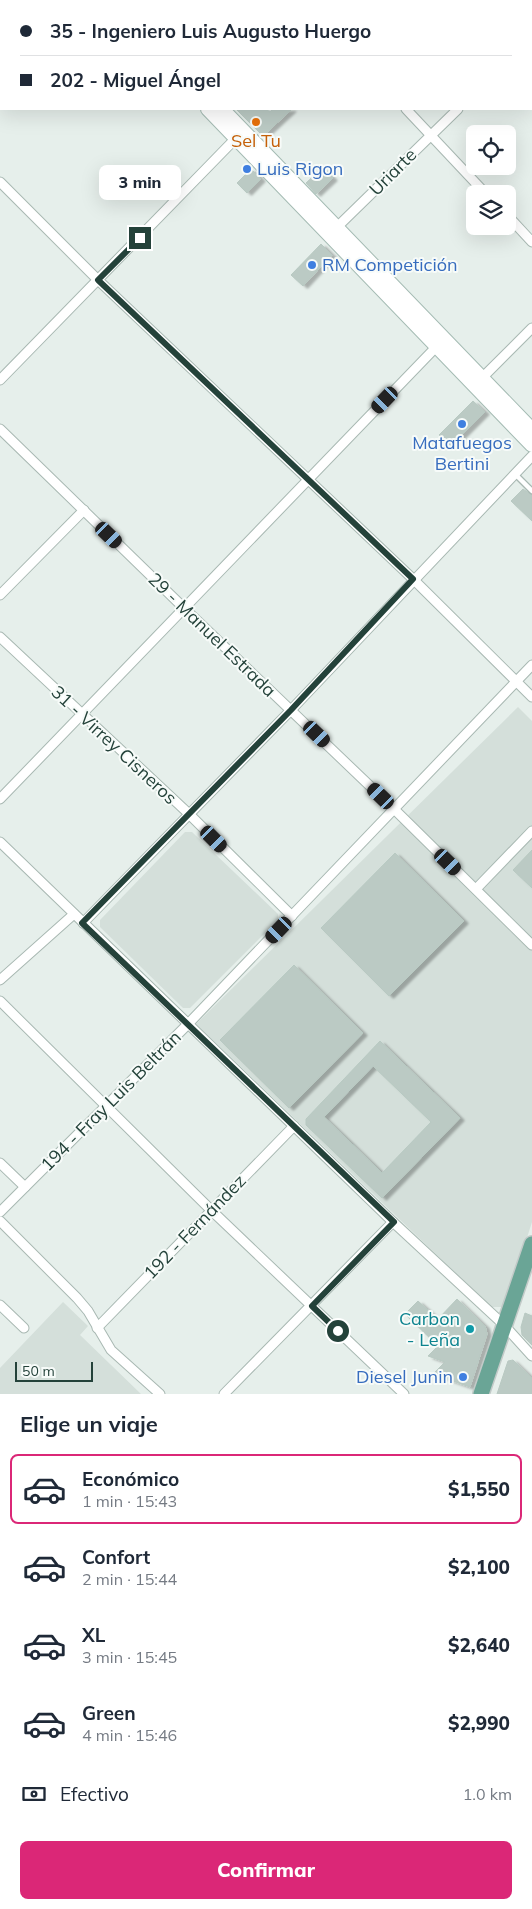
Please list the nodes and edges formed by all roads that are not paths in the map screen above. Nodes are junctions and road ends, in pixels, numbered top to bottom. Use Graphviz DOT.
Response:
graph roads {
  1 [pos="209,110"];
  2 [pos="223,110"];
  3 [pos="407,110"];
  4 [pos="457,110"];
  5 [pos="239,134"];
  6 [pos="430,135"];
  7 [pos="0,182"];
  8 [pos="477,185"];
  9 [pos="516,225"];
  10 [pos="333,232"];
  11 [pos="532,242"];
  12 [pos="98,280"];
  13 [pos="532,328"];
  14 [pos="440,343"];
  15 [pos="482,378"];
  16 [pos="0,380"];
  17 [pos="0,429"];
  18 [pos="532,430"];
  19 [pos="532,445"];
  20 [pos="532,456"];
  21 [pos="515,474"];
  22 [pos="308,479"];
  23 [pos="532,492"];
  24 [pos="84,510"];
  25 [pos="413,579"];
  26 [pos="0,595"];
  27 [pos="185,609"];
  28 [pos="0,637"];
  29 [pos="532,665"];
  30 [pos="516,681"];
  31 [pos="532,697"];
  32 [pos="291,710"];
  33 [pos="82,715"];
  34 [pos="0,799"];
  35 [pos="394,809"];
  36 [pos="188,813"];
  37 [pos="532,831"];
  38 [pos="0,842"];
  39 [pos="476,889"];
  40 [pos="74,914"];
  41 [pos="292,916"];
  42 [pos="82,923"];
  43 [pos="532,945"];
  44 [pos="0,980"];
  45 [pos="0,1001"];
  46 [pos="188,1024"];
  47 [pos="106,1106"];
  48 [pos="294,1126"];
  49 [pos="0,1163"];
  50 [pos="25,1187"];
  51 [pos="211,1210"];
  52 [pos="0,1212"];
  53 [pos="0,1221"];
  54 [pos="394,1222"];
  55 [pos="532,1244"];
  56 [pos="0,1305"];
  57 [pos="312,1306"];
  58 [pos="504,1326"];
  59 [pos="24,1328"];
  60 [pos="97,1328"];
  61 [pos="532,1356"];
  62 [pos="160,1394"];
  63 [pos="224,1394"];
  64 [pos="404,1394"];
  65 [pos="481,1394"];
  1 -- 5 [label="main road"];
  2 -- 5 [label="main road"];
  3 -- 6 [label="street"];
  4 -- 6 [label="street, Uriarte"];
  5 -- 10 [label="main road"];
  5 -- 12 [label="street"];
  6 -- 8 [label="street"];
  6 -- 10 [label="street, Uriarte"];
  7 -- 12 [label="street"];
  9 -- 11 [label="street"];
  10 -- 14 [label="main road"];
  12 -- 16 [label="street"];
  12 -- 22 [label="street"];
  13 -- 15 [label="street"];
  14 -- 15 [label="main road"];
  14 -- 19 [label="main road"];
  14 -- 22 [label="street"];
  15 -- 18 [label="main road"];
  17 -- 24 [label="street, 29 - Manuel Estrada"];
  20 -- 21 [label="street"];
  21 -- 23 [label="lane"];
  21 -- 25 [label="street"];
  22 -- 25 [label="street"];
  22 -- 27 [label="street"];
  24 -- 26 [label="street"];
  24 -- 27 [label="street, 29 - Manuel Estrada"];
  25 -- 30 [label="street"];
  25 -- 32 [label="street"];
  27 -- 32 [label="street, 29 - Manuel Estrada"];
  27 -- 33 [label="street"];
  28 -- 33 [label="street, 31 - Virrey Cisneros"];
  29 -- 30 [label="street, 194 - Fray Luis Beltrán"];
  30 -- 31 [label="street"];
  30 -- 35 [label="street, 194 - Fray Luis Beltrán"];
  32 -- 35 [label="street, 29 - Manuel Estrada"];
  32 -- 36 [label="street"];
  33 -- 34 [label="street"];
  33 -- 36 [label="street, 31 - Virrey Cisneros"];
  35 -- 39 [label="street, 29 - Manuel Estrada"];
  35 -- 41 [label="street, 194 - Fray Luis Beltrán"];
  36 -- 41 [label="street, 31 - Virrey Cisneros"];
  36 -- 42 [label="street"];
  37 -- 39 [label="street"];
  38 -- 40 [label="street"];
  39 -- 43 [label="street, 29 - Manuel Estrada"];
  40 -- 42 [label="street"];
  40 -- 44 [label="street"];
  41 -- 46 [label="street, 194 - Fray Luis Beltrán"];
  42 -- 46 [label="street"];
  45 -- 47 [label="street"];
  46 -- 47 [label="street, 194 - Fray Luis Beltrán"];
  46 -- 48 [label="street"];
  47 -- 50 [label="street, 194 - Fray Luis Beltrán"];
  47 -- 51 [label="street"];
  48 -- 51 [label="street, 192 - Fernández"];
  48 -- 54 [label="street"];
  49 -- 50 [label="street"];
  50 -- 52 [label="street, 194 - Fray Luis Beltrán"];
  51 -- 57 [label="street"];
  51 -- 60 [label="street, 192 - Fernández"];
  53 -- 60 [label="street"];
  54 -- 57 [label="street"];
  54 -- 58 [label="street"];
  55 -- 58 [label="main road"];
  56 -- 59 [label="street"];
  57 -- 63 [label="street"];
  57 -- 64 [label="street"];
  58 -- 61 [label="street"];
  58 -- 65 [label="main road"];
  60 -- 62 [label="street"];
}
